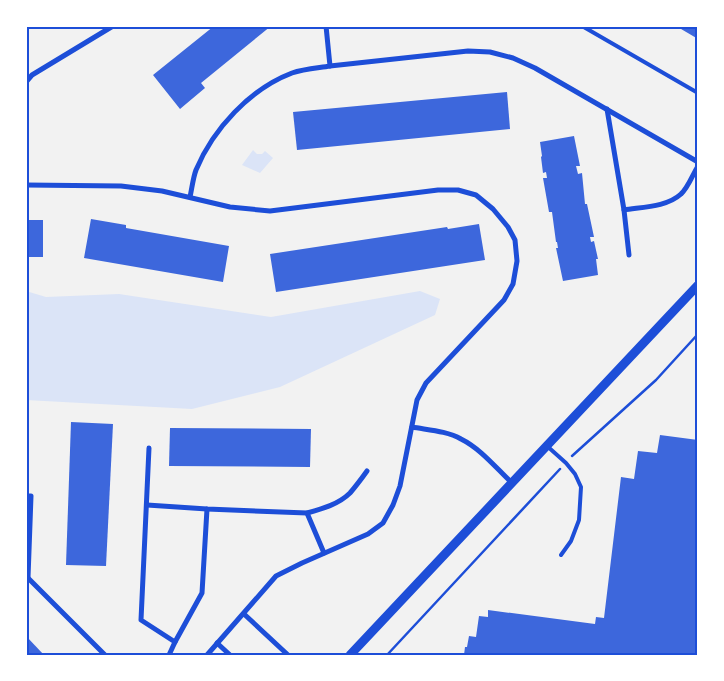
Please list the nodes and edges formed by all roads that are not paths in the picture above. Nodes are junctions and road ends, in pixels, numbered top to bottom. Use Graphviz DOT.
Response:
graph roads {
  1 [pos="113,26"];
  2 [pos="326,26"];
  3 [pos="582,26"];
  4 [pos="330,66"];
  5 [pos="26,82"];
  6 [pos="698,93"];
  7 [pos="608,109"];
  8 [pos="698,162"];
  9 [pos="698,166"];
  10 [pos="26,185"];
  11 [pos="190,197"];
  12 [pos="624,210"];
  13 [pos="630,254"];
  14 [pos="698,285"];
  15 [pos="412,427"];
  16 [pos="547,446"];
  17 [pos="149,448"];
  18 [pos="368,471"];
  19 [pos="512,483"];
  20 [pos="26,496"];
  21 [pos="147,505"];
  22 [pos="207,509"];
  23 [pos="307,513"];
  24 [pos="324,553"];
  25 [pos="560,555"];
  26 [pos="27,579"];
  27 [pos="244,614"];
  28 [pos="175,642"];
  29 [pos="217,643"];
  30 [pos="105,655"];
  31 [pos="169,655"];
  32 [pos="207,655"];
  33 [pos="230,655"];
  34 [pos="288,655"];
  35 [pos="350,655"];
  1 -- 5 [label="street"];
  2 -- 4 [label="street"];
  3 -- 6 [label="lane"];
  4 -- 7 [label="street"];
  4 -- 11 [label="street"];
  7 -- 8 [label="street"];
  7 -- 12 [label="street"];
  9 -- 12 [label="street"];
  10 -- 11 [label="street"];
  11 -- 15 [label="street"];
  12 -- 13 [label="street"];
  14 -- 16 [label="street"];
  15 -- 19 [label="street"];
  15 -- 24 [label="street"];
  16 -- 19 [label="street"];
  16 -- 25 [label="lane"];
  17 -- 21 [label="street"];
  18 -- 23 [label="street"];
  19 -- 35 [label="street"];
  20 -- 26 [label="street"];
  21 -- 22 [label="street"];
  21 -- 28 [label="street"];
  22 -- 23 [label="street"];
  22 -- 28 [label="street"];
  23 -- 24 [label="street"];
  24 -- 27 [label="street"];
  26 -- 30 [label="street"];
  27 -- 29 [label="street"];
  27 -- 34 [label="street"];
  28 -- 31 [label="street"];
  29 -- 32 [label="street"];
  29 -- 33 [label="street"];
}
